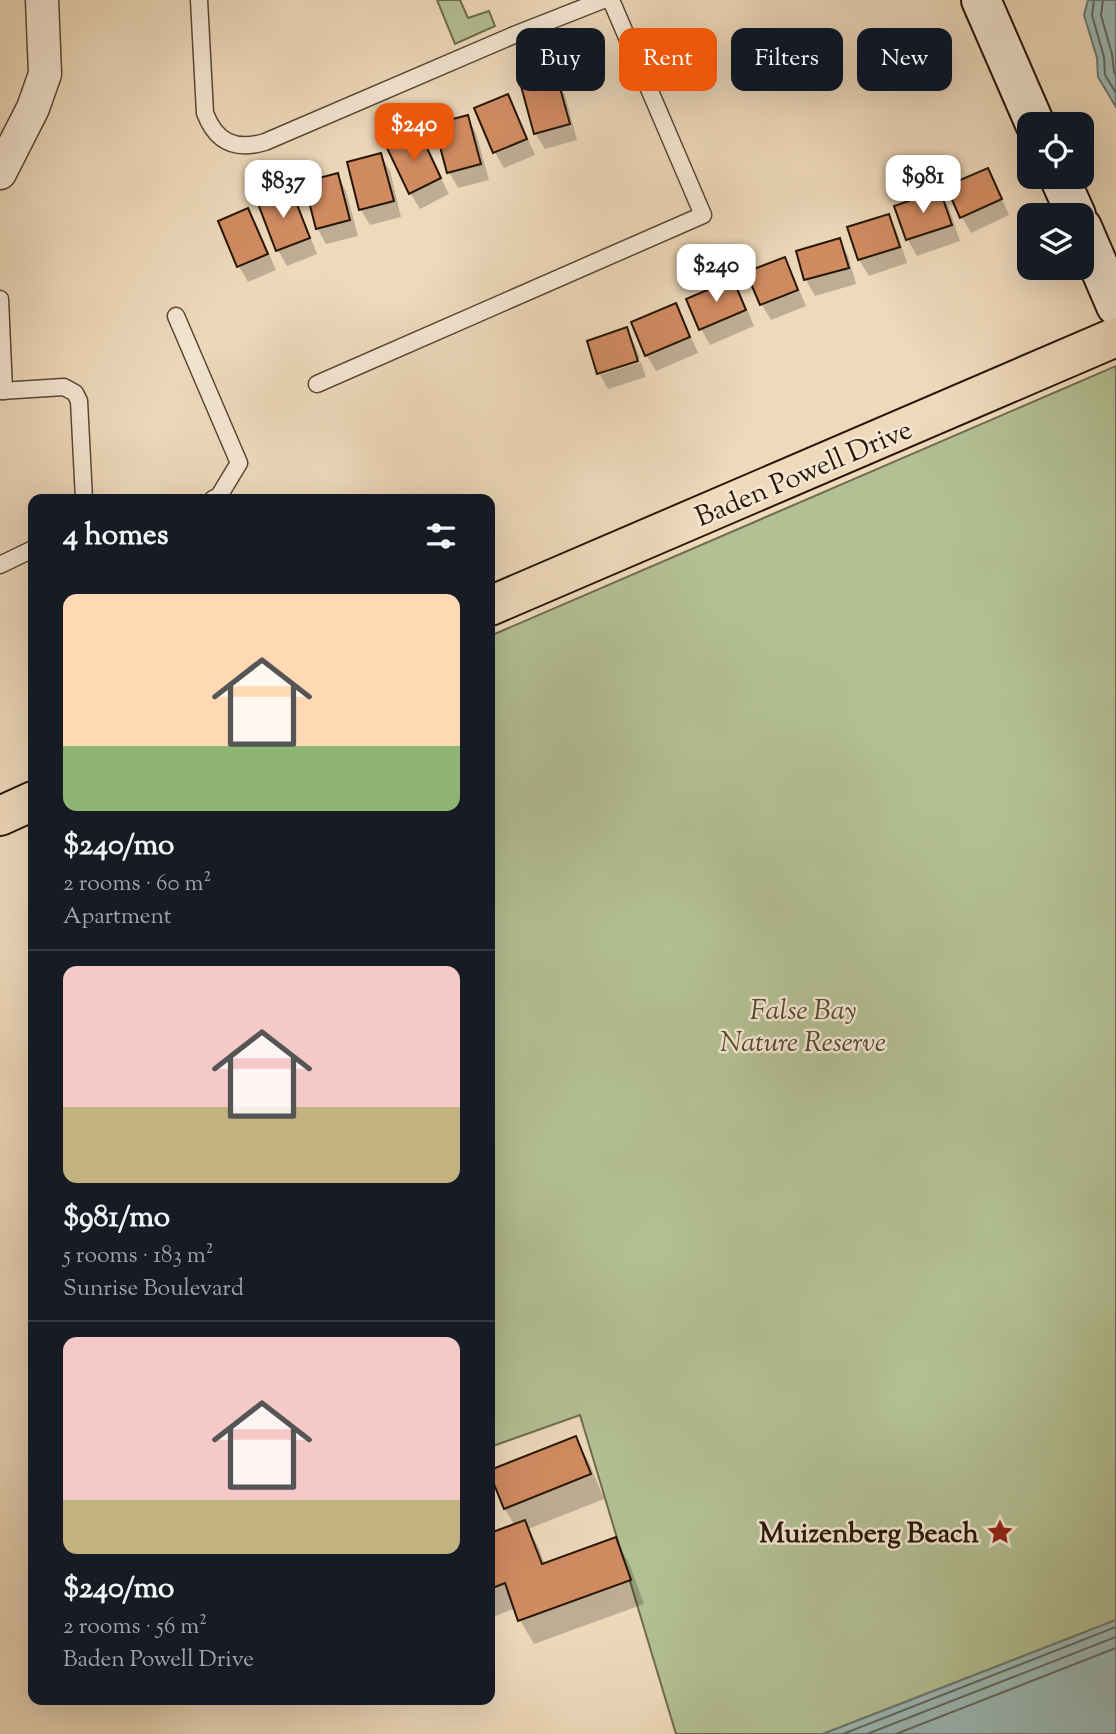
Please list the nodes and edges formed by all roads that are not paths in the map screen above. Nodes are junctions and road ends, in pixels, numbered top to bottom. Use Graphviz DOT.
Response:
graph roads {
  1 [pos="42,0"];
  2 [pos="199,0"];
  3 [pos="603,0"];
  4 [pos="611,0"];
  5 [pos="981,0"];
  6 [pos="1030,112"];
  7 [pos="0,173"];
  8 [pos="1094,255"];
  9 [pos="0,299"];
  10 [pos="1116,306"];
  11 [pos="176,316"];
  12 [pos="1116,337"];
  13 [pos="317,384"];
  14 [pos="2,391"];
  15 [pos="84,494"];
  16 [pos="220,494"];
  17 [pos="28,551"];
  18 [pos="0,565"];
  19 [pos="495,604"];
  20 [pos="28,803"];
  21 [pos="0,816"];
  1 -- 7 [label="street"];
  2 -- 3 [label="lane"];
  4 -- 13 [label="lane"];
  5 -- 6 [label="street"];
  8 -- 10 [label="street"];
  9 -- 14 [label="lane"];
  11 -- 16 [label="lane"];
  12 -- 19 [label="main road, Baden Powell Drive"];
  14 -- 15 [label="lane"];
  17 -- 18 [label="lane"];
  20 -- 21 [label="main road"];
}
